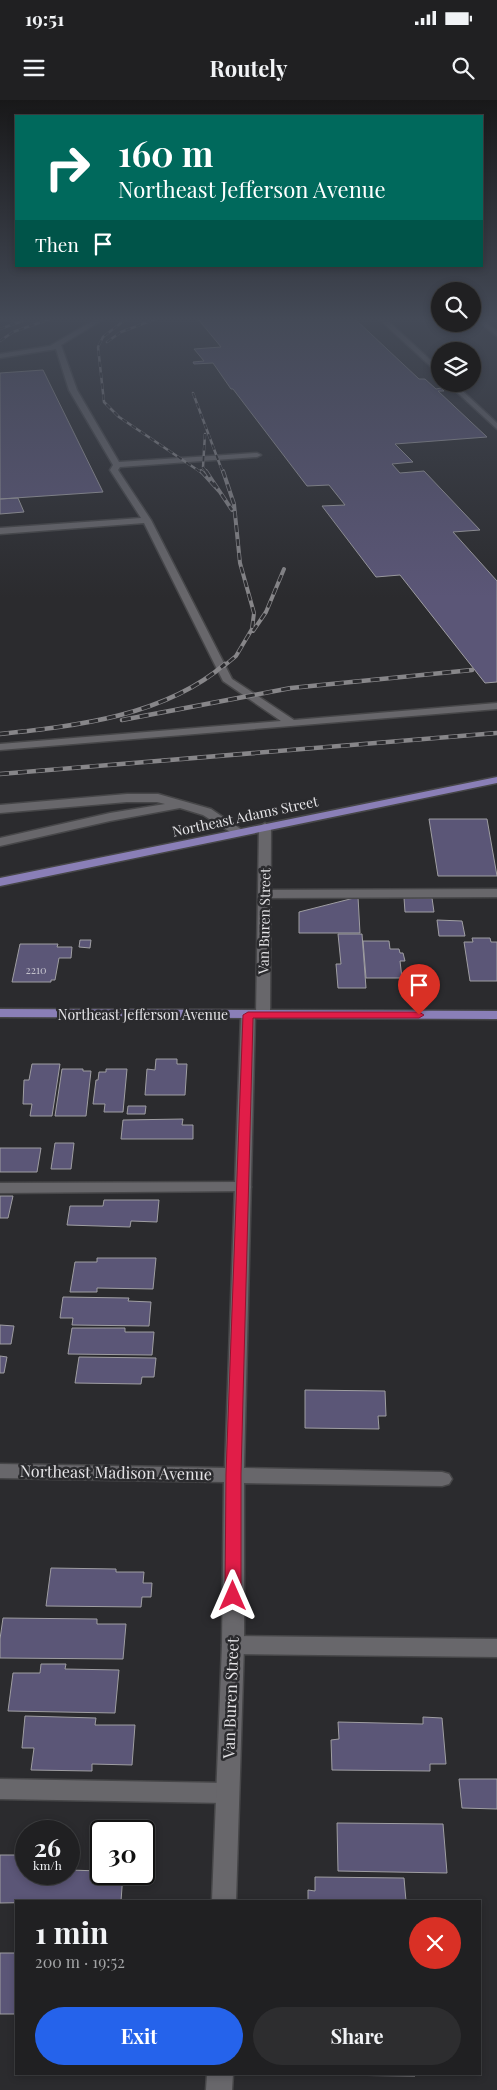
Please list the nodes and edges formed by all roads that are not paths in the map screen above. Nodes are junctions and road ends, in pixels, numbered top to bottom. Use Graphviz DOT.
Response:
graph roads {
  1 [pos="86,412"];
  2 [pos="481,412"];
  3 [pos="497,412"];
  4 [pos="484,415"];
  5 [pos="497,427"];
  6 [pos="256,455"];
  7 [pos="117,464"];
  8 [pos="147,520"];
  9 [pos="0,531"];
  10 [pos="497,706"];
  11 [pos="290,722"];
  12 [pos="0,746"];
  13 [pos="497,780"];
  14 [pos="185,804"];
  15 [pos="0,809"];
  16 [pos="266,827"];
  17 [pos="239,832"];
  18 [pos="0,842"];
  19 [pos="0,882"];
  20 [pos="497,893"];
  21 [pos="265,894"];
  22 [pos="0,1013"];
  23 [pos="256,1015"];
  24 [pos="497,1015"];
  25 [pos="242,1187"];
  26 [pos="0,1188"];
  27 [pos="0,1471"];
  28 [pos="234,1474"];
  29 [pos="442,1479"];
  30 [pos="233,1646"];
  31 [pos="497,1648"];
  32 [pos="0,1789"];
  33 [pos="226,1793"];
  34 [pos="224,1900"];
  35 [pos="220,2075"];
  36 [pos="219,2090"];
  1 -- 7 [label="street"];
  2 -- 4 [label="street"];
  3 -- 4 [label="street"];
  4 -- 5 [label="street"];
  6 -- 7 [label="street"];
  7 -- 8 [label="street"];
  8 -- 9 [label="street"];
  8 -- 11 [label="street"];
  10 -- 11 [label="street"];
  11 -- 12 [label="street"];
  13 -- 16 [label="main road, Northeast Adams Street"];
  14 -- 15 [label="street"];
  14 -- 17 [label="street"];
  14 -- 18 [label="street"];
  16 -- 17 [label="main road, Northeast Adams Street"];
  16 -- 21 [label="street, Van Buren Street"];
  17 -- 19 [label="main road, Northeast Adams Street"];
  20 -- 21 [label="street"];
  21 -- 23 [label="street, Van Buren Street"];
  22 -- 23 [label="main road, Northeast Jefferson Avenue"];
  23 -- 24 [label="main road, Northeast Jefferson Avenue"];
  23 -- 25 [label="street, Van Buren Street"];
  25 -- 26 [label="street"];
  25 -- 28 [label="street, Van Buren Street"];
  27 -- 28 [label="street, Northeast Madison Avenue"];
  28 -- 29 [label="street, Northeast Madison Avenue"];
  28 -- 30 [label="street, Van Buren Street"];
  30 -- 31 [label="street"];
  30 -- 33 [label="street, Van Buren Street"];
  32 -- 33 [label="street"];
  33 -- 34 [label="street, Van Buren Street"];
  35 -- 36 [label="street"];
}
